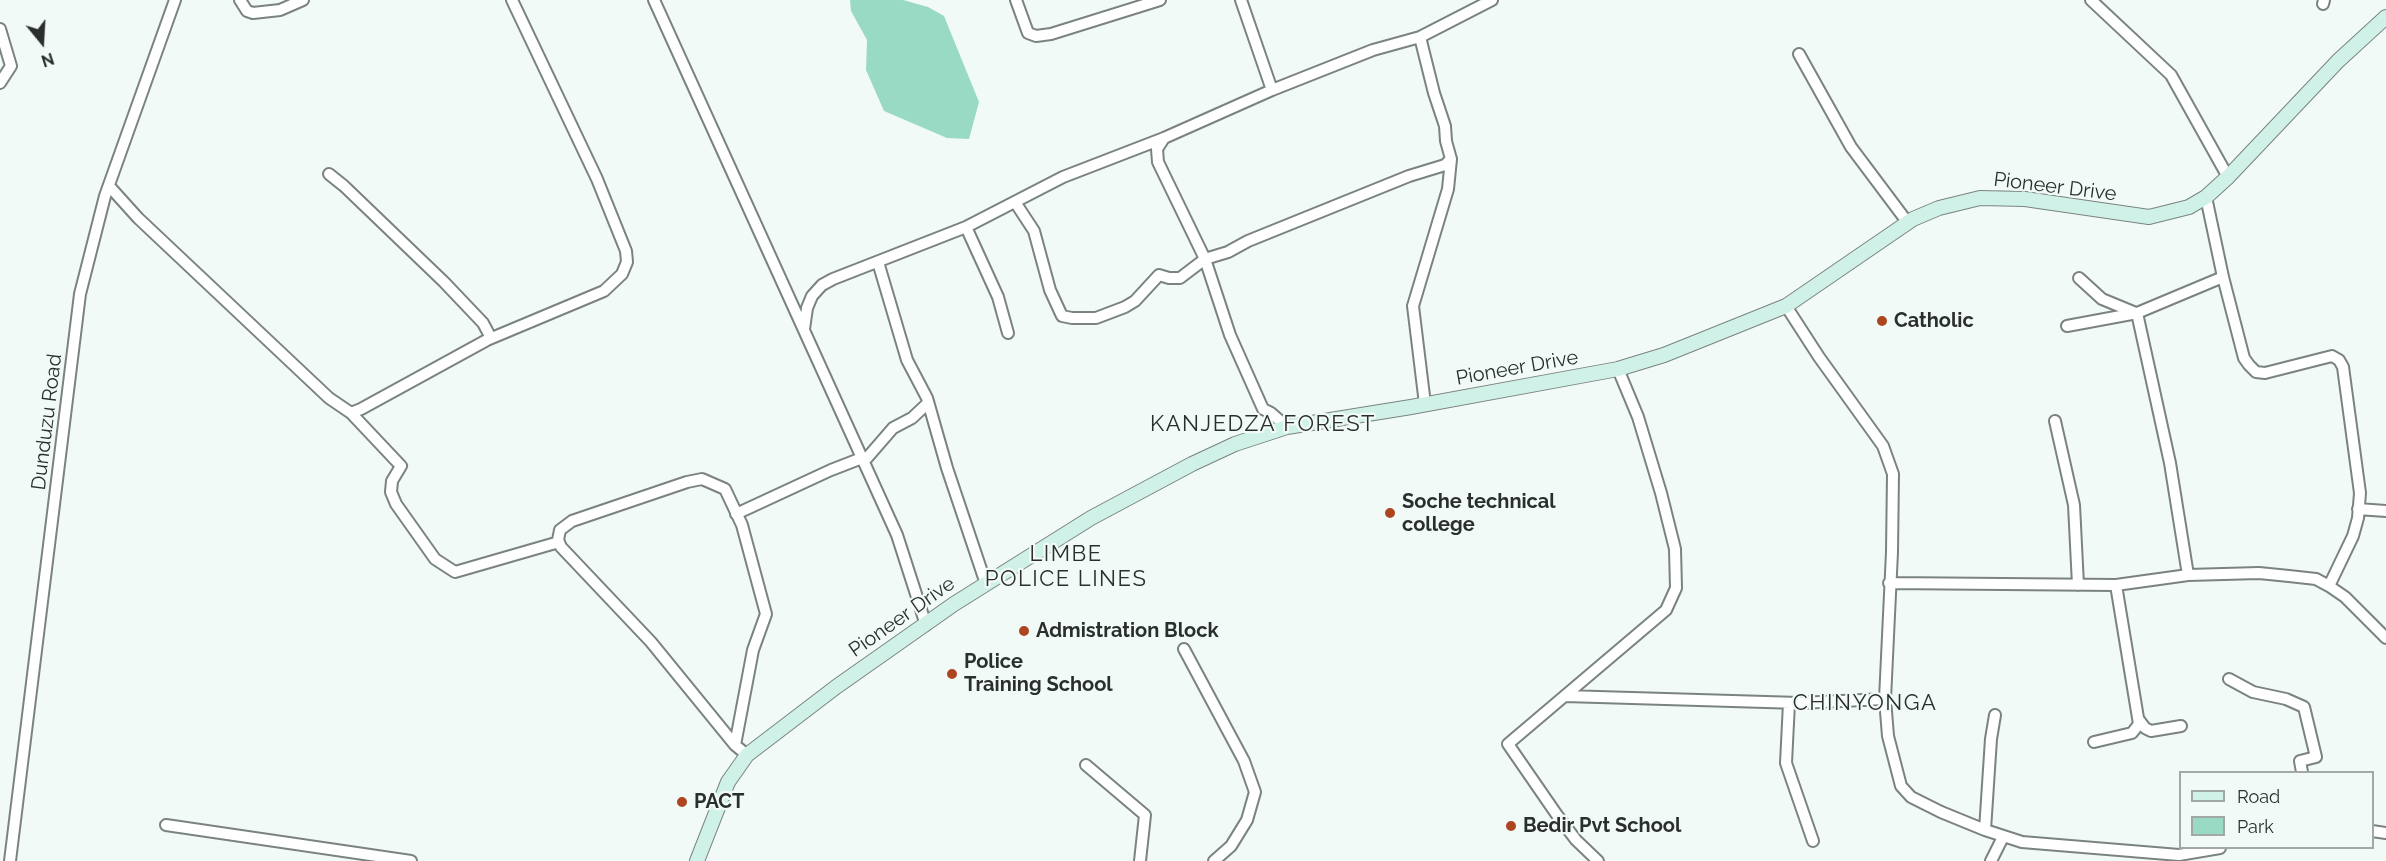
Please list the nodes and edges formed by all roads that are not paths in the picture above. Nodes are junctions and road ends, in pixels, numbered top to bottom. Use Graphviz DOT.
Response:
graph roads {
  1 [pos="175,0"];
  2 [pos="240,0"];
  3 [pos="303,0"];
  4 [pos="512,0"];
  5 [pos="654,0"];
  6 [pos="1016,0"];
  7 [pos="1160,0"];
  8 [pos="1241,0"];
  9 [pos="1492,0"];
  10 [pos="2091,0"];
  11 [pos="2386,17"];
  12 [pos="0,29"];
  13 [pos="1420,37"];
  14 [pos="1799,54"];
  15 [pos="0,83"];
  16 [pos="1272,90"];
  17 [pos="1164,138"];
  18 [pos="1451,159"];
  19 [pos="329,174"];
  20 [pos="2228,177"];
  21 [pos="110,187"];
  22 [pos="2206,197"];
  23 [pos="1015,202"];
  24 [pos="1908,223"];
  25 [pos="966,227"];
  26 [pos="1205,259"];
  27 [pos="878,262"];
  28 [pos="2223,277"];
  29 [pos="2079,278"];
  30 [pos="1786,306"];
  31 [pos="2137,313"];
  32 [pos="2067,326"];
  33 [pos="804,329"];
  34 [pos="1008,333"];
  35 [pos="491,338"];
  36 [pos="1618,369"];
  37 [pos="928,403"];
  38 [pos="1425,405"];
  39 [pos="351,413"];
  40 [pos="2055,421"];
  41 [pos="1287,427"];
  42 [pos="862,458"];
  43 [pos="2358,509"];
  44 [pos="2386,511"];
  45 [pos="736,514"];
  46 [pos="559,542"];
  47 [pos="2188,575"];
  48 [pos="1889,583"];
  49 [pos="986,584"];
  50 [pos="2078,585"];
  51 [pos="2116,585"];
  52 [pos="2329,586"];
  53 [pos="926,625"];
  54 [pos="2386,638"];
  55 [pos="1184,650"];
  56 [pos="2229,679"];
  57 [pos="1565,696"];
  58 [pos="1885,699"];
  59 [pos="1789,703"];
  60 [pos="1995,715"];
  61 [pos="2139,720"];
  62 [pos="2181,726"];
  63 [pos="2094,742"];
  64 [pos="735,745"];
  65 [pos="747,755"];
  66 [pos="1086,765"];
  67 [pos="2302,771"];
  68 [pos="166,825"];
  69 [pos="1985,830"];
  70 [pos="2003,837"];
  71 [pos="1813,842"];
  72 [pos="2216,849"];
  73 [pos="2179,858"];
  74 [pos="10,861"];
  75 [pos="411,861"];
  76 [pos="697,861"];
  77 [pos="1140,861"];
  78 [pos="1214,861"];
  79 [pos="1598,861"];
  80 [pos="1990,861"];
  1 -- 21 [label="street, Dunduzu Road"];
  2 -- 3 [label="street"];
  4 -- 35 [label="street"];
  5 -- 33 [label="street"];
  6 -- 7 [label="street"];
  8 -- 16 [label="street"];
  9 -- 13 [label="street"];
  10 -- 20 [label="street"];
  11 -- 20 [label="street, Pioneer Drive"];
  12 -- 15 [label="street"];
  13 -- 16 [label="street"];
  13 -- 18 [label="street"];
  14 -- 24 [label="street"];
  16 -- 17 [label="street"];
  17 -- 23 [label="street"];
  17 -- 26 [label="street"];
  18 -- 26 [label="street"];
  18 -- 38 [label="street"];
  19 -- 35 [label="street"];
  20 -- 22 [label="street, Pioneer Drive"];
  21 -- 39 [label="street"];
  21 -- 74 [label="street, Dunduzu Road"];
  22 -- 24 [label="street, Pioneer Drive"];
  22 -- 28 [label="street"];
  23 -- 25 [label="street"];
  23 -- 26 [label="street"];
  24 -- 30 [label="street, Pioneer Drive"];
  25 -- 27 [label="street"];
  25 -- 34 [label="street"];
  26 -- 41 [label="street"];
  27 -- 33 [label="street"];
  27 -- 37 [label="street"];
  28 -- 31 [label="street"];
  28 -- 43 [label="street"];
  29 -- 31 [label="street"];
  30 -- 36 [label="street, Pioneer Drive"];
  30 -- 48 [label="street"];
  31 -- 32 [label="street"];
  31 -- 47 [label="street"];
  33 -- 42 [label="street"];
  35 -- 39 [label="street"];
  36 -- 38 [label="street, Pioneer Drive"];
  36 -- 57 [label="street"];
  37 -- 42 [label="street"];
  37 -- 49 [label="street"];
  38 -- 41 [label="street, Pioneer Drive"];
  39 -- 46 [label="street"];
  40 -- 50 [label="street"];
  41 -- 49 [label="street, Pioneer Drive"];
  42 -- 45 [label="street"];
  42 -- 53 [label="street"];
  43 -- 44 [label="street"];
  43 -- 52 [label="street"];
  45 -- 46 [label="street"];
  45 -- 64 [label="street"];
  46 -- 64 [label="street"];
  47 -- 51 [label="street"];
  47 -- 52 [label="street"];
  48 -- 50 [label="street"];
  48 -- 58 [label="street"];
  49 -- 53 [label="street, Pioneer Drive"];
  50 -- 51 [label="street"];
  51 -- 61 [label="street"];
  52 -- 54 [label="street"];
  53 -- 65 [label="street, Pioneer Drive"];
  55 -- 78 [label="street"];
  56 -- 67 [label="street"];
  57 -- 59 [label="street"];
  57 -- 79 [label="street"];
  58 -- 59 [label="street"];
  58 -- 69 [label="street"];
  59 -- 71 [label="street"];
  60 -- 69 [label="street"];
  61 -- 62 [label="street"];
  61 -- 63 [label="street"];
  64 -- 65 [label="street"];
  65 -- 76 [label="street, Pioneer Drive"];
  66 -- 77 [label="street"];
  68 -- 75 [label="street"];
  69 -- 70 [label="street"];
  70 -- 73 [label="street"];
  70 -- 80 [label="street"];
  72 -- 73 [label="street"];
}
